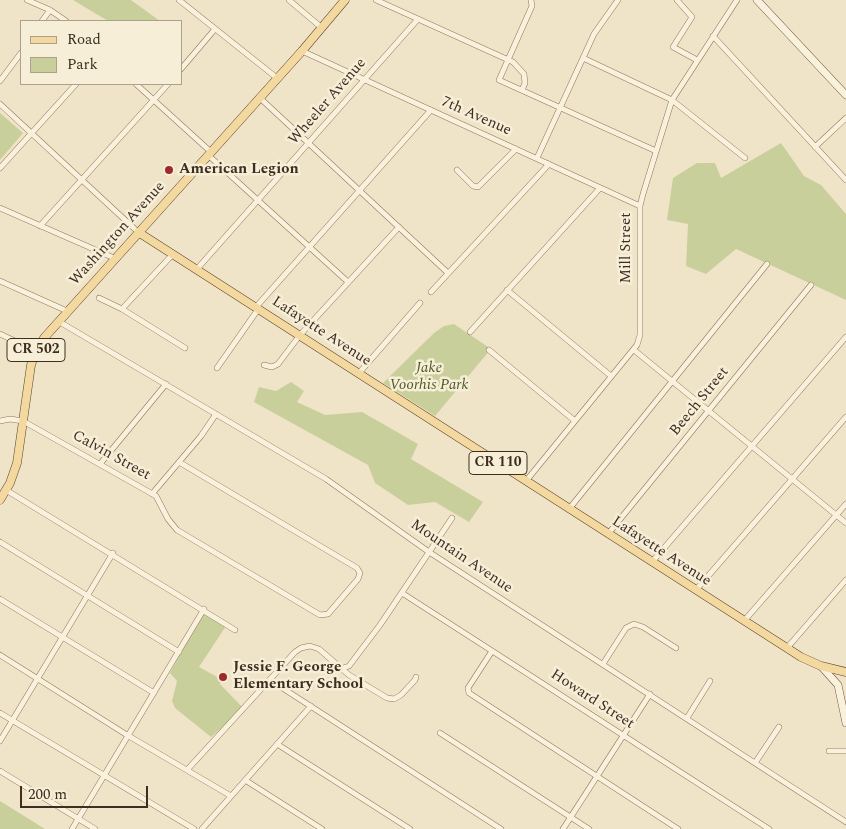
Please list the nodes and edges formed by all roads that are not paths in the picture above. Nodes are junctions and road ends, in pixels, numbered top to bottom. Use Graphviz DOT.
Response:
graph roads {
  1 [pos="27,0"];
  2 [pos="179,0"];
  3 [pos="290,0"];
  4 [pos="345,0"];
  5 [pos="376,0"];
  6 [pos="531,0"];
  7 [pos="618,0"];
  8 [pos="677,0"];
  9 [pos="737,0"];
  10 [pos="757,0"];
  11 [pos="50,10"];
  12 [pos="418,19"];
  13 [pos="43,20"];
  14 [pos="65,20"];
  15 [pos="322,28"];
  16 [pos="215,29"];
  17 [pos="713,36"];
  18 [pos="302,51"];
  19 [pos="20,54"];
  20 [pos="583,58"];
  21 [pos="508,59"];
  22 [pos="698,60"];
  23 [pos="182,68"];
  24 [pos="277,78"];
  25 [pos="364,80"];
  26 [pos="0,81"];
  27 [pos="75,85"];
  28 [pos="137,85"];
  29 [pos="167,85"];
  30 [pos="522,90"];
  31 [pos="846,95"];
  32 [pos="260,98"];
  33 [pos="154,99"];
  34 [pos="672,100"];
  35 [pos="0,104"];
  36 [pos="560,108"];
  37 [pos="431,110"];
  38 [pos="846,118"];
  39 [pos="32,133"];
  40 [pos="309,143"];
  41 [pos="815,147"];
  42 [pos="516,149"];
  43 [pos="656,150"];
  44 [pos="209,154"];
  45 [pos="537,158"];
  46 [pos="745,158"];
  47 [pos="549,164"];
  48 [pos="0,168"];
  49 [pos="457,170"];
  50 [pos="81,178"];
  51 [pos="846,180"];
  52 [pos="600,188"];
  53 [pos="360,191"];
  54 [pos="258,200"];
  55 [pos="640,206"];
  56 [pos="0,208"];
  57 [pos="40,226"];
  58 [pos="399,227"];
  59 [pos="138,232"];
  60 [pos="309,247"];
  61 [pos="173,254"];
  62 [pos="114,258"];
  63 [pos="767,264"];
  64 [pos="197,269"];
  65 [pos="448,273"];
  66 [pos="0,281"];
  67 [pos="348,282"];
  68 [pos="811,286"];
  69 [pos="507,290"];
  70 [pos="431,292"];
  71 [pos="99,298"];
  72 [pos="420,303"];
  73 [pos="257,308"];
  74 [pos="122,309"];
  75 [pos="67,311"];
  76 [pos="58,321"];
  77 [pos="470,332"];
  78 [pos="0,334"];
  79 [pos="300,335"];
  80 [pos="846,337"];
  81 [pos="185,348"];
  82 [pos="489,350"];
  83 [pos="634,350"];
  84 [pos="36,351"];
  85 [pos="264,365"];
  86 [pos="218,368"];
  87 [pos="359,373"];
  88 [pos="611,376"];
  89 [pos="672,381"];
  90 [pos="166,384"];
  91 [pos="709,411"];
  92 [pos="216,414"];
  93 [pos="846,417"];
  94 [pos="0,421"];
  95 [pos="23,421"];
  96 [pos="575,421"];
  97 [pos="752,446"];
  98 [pos="179,462"];
  99 [pos="100,464"];
  100 [pos="792,479"];
  101 [pos="526,481"];
  102 [pos="3,493"];
  103 [pos="152,494"];
  104 [pos="846,504"];
  105 [pos="569,509"];
  106 [pos="836,515"];
  107 [pos="452,518"];
  108 [pos="846,523"];
  109 [pos="608,534"];
  110 [pos="0,542"];
  111 [pos="429,552"];
  112 [pos="113,554"];
  113 [pos="652,562"];
  114 [pos="846,580"];
  115 [pos="696,590"];
  116 [pos="402,592"];
  117 [pos="88,596"];
  118 [pos="0,599"];
  119 [pos="204,609"];
  120 [pos="744,621"];
  121 [pos="235,630"];
  122 [pos="63,637"];
  123 [pos="676,648"];
  124 [pos="787,648"];
  125 [pos="492,650"];
  126 [pos="179,652"];
  127 [pos="0,655"];
  128 [pos="603,664"];
  129 [pos="823,667"];
  130 [pos="343,668"];
  131 [pos="846,672"];
  132 [pos="416,677"];
  133 [pos="38,678"];
  134 [pos="270,680"];
  135 [pos="710,682"];
  136 [pos="154,693"];
  137 [pos="650,694"];
  138 [pos="844,699"];
  139 [pos="311,706"];
  140 [pos="0,713"];
  141 [pos="687,718"];
  142 [pos="12,720"];
  143 [pos="846,723"];
  144 [pos="779,727"];
  145 [pos="440,733"];
  146 [pos="128,735"];
  147 [pos="624,735"];
  148 [pos="0,741"];
  149 [pos="277,744"];
  150 [pos="828,750"];
  151 [pos="846,751"];
  152 [pos="756,763"];
  153 [pos="187,770"];
  154 [pos="0,771"];
  155 [pos="104,776"];
  156 [pos="597,776"];
  157 [pos="245,780"];
  158 [pos="231,796"];
  159 [pos="571,817"];
  160 [pos="78,819"];
  161 [pos="846,822"];
  162 [pos="72,829"];
  163 [pos="95,829"];
  164 [pos="194,829"];
  165 [pos="202,829"];
  166 [pos="322,829"];
  167 [pos="410,829"];
  168 [pos="501,829"];
  169 [pos="563,829"];
  170 [pos="589,829"];
  171 [pos="678,829"];
  172 [pos="769,829"];
  1 -- 11 [label="street"];
  2 -- 16 [label="street"];
  3 -- 15 [label="street"];
  4 -- 15 [label="main road, Washington Avenue / CR 502"];
  5 -- 12 [label="street"];
  6 -- 21 [label="street"];
  7 -- 20 [label="street"];
  8 -- 22 [label="street"];
  9 -- 17 [label="street, Mill Street"];
  10 -- 31 [label="main road"];
  11 -- 13 [label="street"];
  11 -- 14 [label="street"];
  12 -- 21 [label="street"];
  12 -- 25 [label="street, Wheeler Avenue"];
  15 -- 18 [label="main road, Washington Avenue / CR 502"];
  16 -- 23 [label="street"];
  16 -- 24 [label="street"];
  17 -- 22 [label="street, Mill Street"];
  17 -- 41 [label="street"];
  18 -- 24 [label="main road, Washington Avenue / CR 502"];
  18 -- 25 [label="street, 7th Avenue"];
  19 -- 26 [label="street"];
  20 -- 34 [label="street"];
  20 -- 36 [label="street"];
  21 -- 30 [label="street"];
  21 -- 30 [label="street"];
  22 -- 34 [label="street, Mill Street"];
  24 -- 32 [label="main road, Washington Avenue / CR 502"];
  25 -- 37 [label="street, 7th Avenue"];
  25 -- 40 [label="street, Wheeler Avenue"];
  27 -- 39 [label="street"];
  28 -- 33 [label="street"];
  29 -- 33 [label="street"];
  30 -- 36 [label="street"];
  32 -- 40 [label="street"];
  32 -- 44 [label="main road, Washington Avenue / CR 502"];
  33 -- 44 [label="street"];
  33 -- 50 [label="street"];
  34 -- 43 [label="street, Mill Street"];
  34 -- 46 [label="street"];
  35 -- 39 [label="street, Lafayette Avenue"];
  36 -- 43 [label="street"];
  36 -- 45 [label="street"];
  37 -- 42 [label="street, 7th Avenue"];
  37 -- 53 [label="street"];
  38 -- 41 [label="street"];
  39 -- 48 [label="street"];
  39 -- 50 [label="street, Lafayette Avenue"];
  40 -- 53 [label="street"];
  40 -- 54 [label="street, Wheeler Avenue"];
  41 -- 51 [label="street"];
  42 -- 45 [label="street, 7th Avenue"];
  42 -- 49 [label="street"];
  43 -- 55 [label="street, Mill Street"];
  44 -- 54 [label="street"];
  44 -- 59 [label="main road, Washington Avenue / CR 502"];
  45 -- 47 [label="street, 7th Avenue"];
  47 -- 52 [label="street, 7th Avenue"];
  47 -- 65 [label="street"];
  50 -- 57 [label="street"];
  50 -- 59 [label="street, Lafayette Avenue"];
  52 -- 55 [label="street, 7th Avenue"];
  52 -- 69 [label="street"];
  53 -- 58 [label="street"];
  53 -- 60 [label="street"];
  54 -- 60 [label="street"];
  54 -- 64 [label="street, Wheeler Avenue"];
  55 -- 83 [label="street, Mill Street"];
  56 -- 57 [label="street"];
  57 -- 62 [label="street"];
  58 -- 65 [label="street"];
  58 -- 67 [label="street"];
  59 -- 61 [label="main road, Lafayette Avenue / CR 110"];
  59 -- 62 [label="main road, Washington Avenue / CR 502"];
  60 -- 67 [label="street"];
  60 -- 73 [label="street"];
  61 -- 64 [label="main road, Lafayette Avenue / CR 110"];
  61 -- 74 [label="street"];
  62 -- 75 [label="main road, Washington Avenue / CR 502"];
  63 -- 89 [label="street"];
  64 -- 73 [label="main road, Lafayette Avenue / CR 110"];
  65 -- 70 [label="street"];
  66 -- 75 [label="street"];
  67 -- 79 [label="street"];
  68 -- 91 [label="street, Beech Street"];
  69 -- 77 [label="street"];
  69 -- 88 [label="street"];
  71 -- 74 [label="street"];
  72 -- 87 [label="street"];
  73 -- 79 [label="main road, Lafayette Avenue / CR 110"];
  73 -- 86 [label="street"];
  74 -- 81 [label="street"];
  75 -- 76 [label="main road, Washington Avenue / CR 502"];
  76 -- 84 [label="main road, Washington Avenue / CR 502"];
  76 -- 90 [label="street, Mountain Avenue"];
  78 -- 84 [label="street"];
  79 -- 85 [label="street"];
  79 -- 87 [label="main road, Lafayette Avenue / CR 110"];
  80 -- 97 [label="street"];
  82 -- 96 [label="street"];
  83 -- 88 [label="street, Mill Street"];
  83 -- 89 [label="street"];
  84 -- 95 [label="main road, Washington Avenue / CR 502"];
  87 -- 101 [label="main road, Lafayette Avenue / CR 110"];
  88 -- 96 [label="street, Mill Street"];
  89 -- 91 [label="street"];
  89 -- 105 [label="street"];
  90 -- 92 [label="street, Mountain Avenue"];
  90 -- 99 [label="street"];
  91 -- 97 [label="street"];
  91 -- 109 [label="street, Beech Street"];
  92 -- 98 [label="street"];
  92 -- 111 [label="street, Mountain Avenue"];
  93 -- 100 [label="street"];
  94 -- 95 [label="street, Calvin Street"];
  95 -- 99 [label="street, Calvin Street"];
  95 -- 102 [label="main road, Washington Avenue / CR 502"];
  96 -- 101 [label="street, Mill Street"];
  97 -- 100 [label="street"];
  97 -- 113 [label="street"];
  98 -- 103 [label="street"];
  98 -- 103 [label="street, Calvin Street"];
  99 -- 103 [label="street, Calvin Street"];
  100 -- 106 [label="street"];
  100 -- 115 [label="street"];
  101 -- 105 [label="main road, Lafayette Avenue / CR 110"];
  102 -- 112 [label="street"];
  104 -- 106 [label="street"];
  105 -- 109 [label="main road, Lafayette Avenue / CR 110"];
  106 -- 108 [label="street"];
  106 -- 120 [label="street"];
  107 -- 111 [label="street"];
  109 -- 113 [label="main road, Lafayette Avenue / CR 110"];
  110 -- 117 [label="street"];
  111 -- 116 [label="street"];
  111 -- 128 [label="street, Mountain Avenue"];
  112 -- 117 [label="street"];
  112 -- 119 [label="street"];
  113 -- 115 [label="main road, Lafayette Avenue / CR 110"];
  114 -- 124 [label="street"];
  115 -- 120 [label="main road, Lafayette Avenue / CR 110"];
  116 -- 125 [label="street, Howard Street"];
  116 -- 130 [label="street"];
  117 -- 122 [label="street"];
  117 -- 126 [label="street"];
  118 -- 122 [label="street"];
  119 -- 121 [label="street"];
  119 -- 126 [label="street"];
  120 -- 124 [label="main road, Lafayette Avenue / CR 110"];
  122 -- 133 [label="street"];
  122 -- 136 [label="street"];
  123 -- 128 [label="street"];
  124 -- 129 [label="main road, Lafayette Avenue / CR 110"];
  125 -- 147 [label="street, Howard Street"];
  125 -- 156 [label="street"];
  126 -- 136 [label="street"];
  127 -- 133 [label="street"];
  128 -- 137 [label="street, Mountain Avenue"];
  129 -- 131 [label="main road, Lafayette Avenue"];
  129 -- 138 [label="main road, CR 110"];
  130 -- 132 [label="street"];
  130 -- 134 [label="street"];
  133 -- 142 [label="street"];
  133 -- 146 [label="street"];
  134 -- 139 [label="street"];
  134 -- 153 [label="street"];
  135 -- 141 [label="street"];
  136 -- 146 [label="street"];
  137 -- 141 [label="street, Mountain Avenue"];
  137 -- 147 [label="street"];
  138 -- 143 [label="main road, CR 110"];
  139 -- 149 [label="street"];
  139 -- 168 [label="street"];
  140 -- 142 [label="street"];
  141 -- 152 [label="street, Mountain Avenue"];
  142 -- 148 [label="street"];
  142 -- 155 [label="street"];
  144 -- 152 [label="street"];
  145 -- 159 [label="street"];
  146 -- 153 [label="street"];
  146 -- 155 [label="street"];
  147 -- 156 [label="street"];
  147 -- 172 [label="street, Howard Street"];
  149 -- 157 [label="street"];
  149 -- 167 [label="street"];
  150 -- 151 [label="street"];
  152 -- 161 [label="street, Mountain Avenue"];
  153 -- 158 [label="street"];
  154 -- 160 [label="street"];
  155 -- 160 [label="street"];
  155 -- 164 [label="street"];
  156 -- 159 [label="street"];
  156 -- 171 [label="street"];
  157 -- 158 [label="street"];
  157 -- 166 [label="street"];
  158 -- 165 [label="street"];
  159 -- 169 [label="street"];
  159 -- 170 [label="street"];
  160 -- 162 [label="street"];
  160 -- 163 [label="street"];
}
